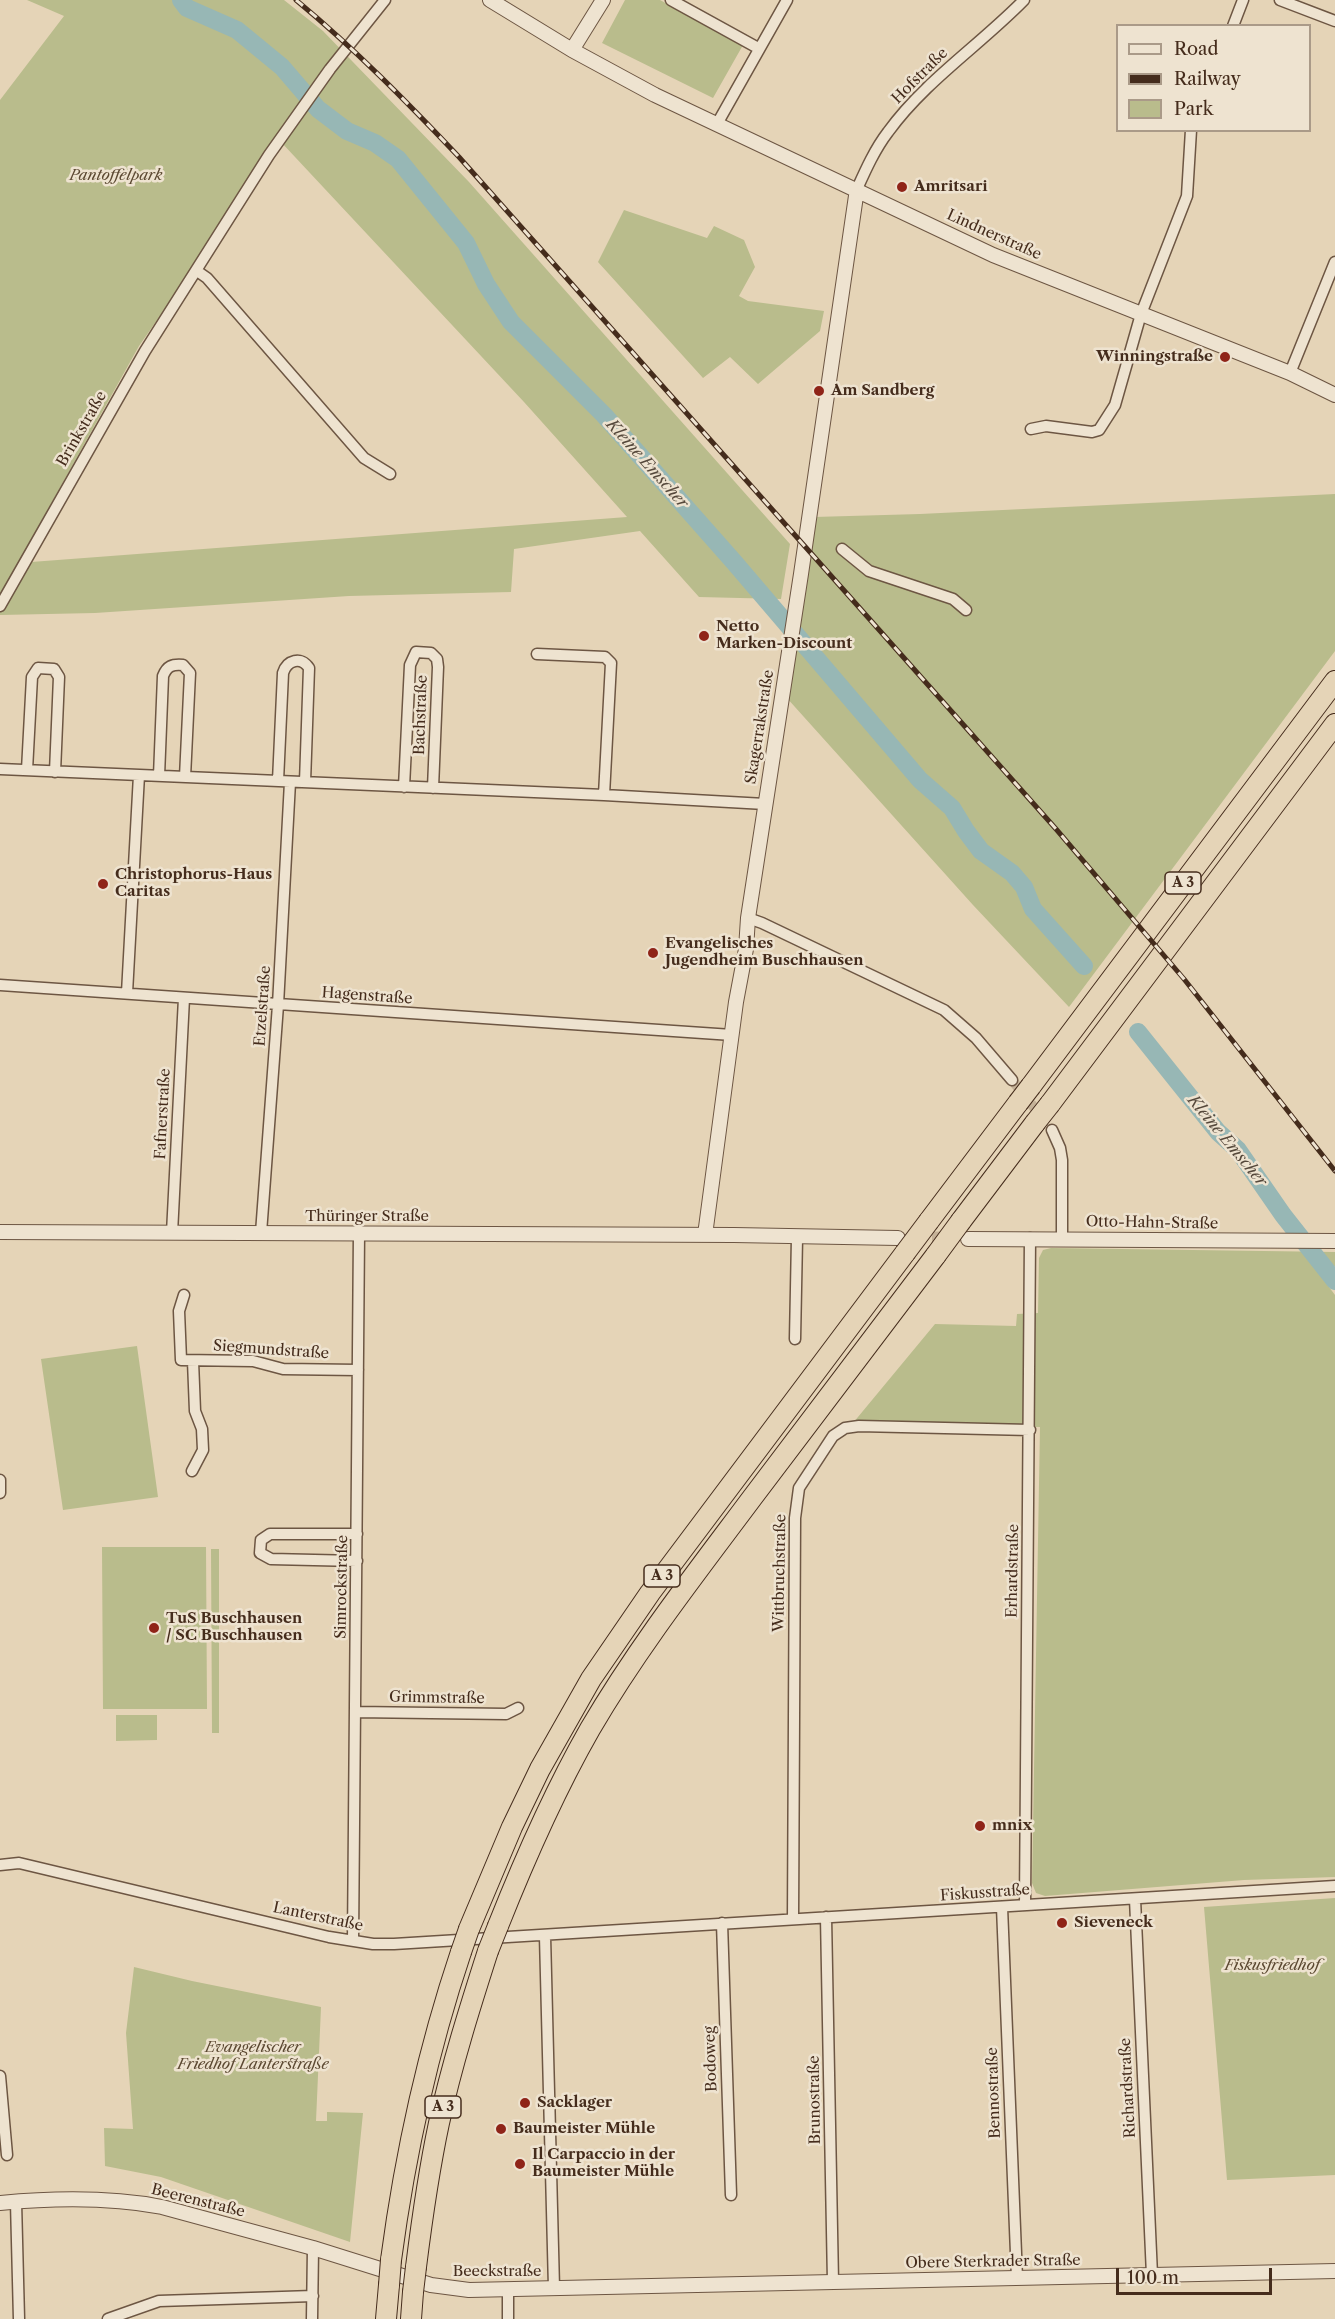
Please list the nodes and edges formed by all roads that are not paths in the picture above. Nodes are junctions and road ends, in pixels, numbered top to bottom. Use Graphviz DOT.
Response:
graph roads {
  1 [pos="385,0"];
  2 [pos="490,0"];
  3 [pos="603,0"];
  4 [pos="671,0"];
  5 [pos="787,0"];
  6 [pos="1024,0"];
  7 [pos="1243,0"];
  8 [pos="1280,0"];
  9 [pos="1335,21"];
  10 [pos="1234,24"];
  11 [pos="758,48"];
  12 [pos="572,50"];
  13 [pos="717,124"];
  14 [pos="1191,132"];
  15 [pos="857,189"];
  16 [pos="1335,262"];
  17 [pos="197,271"];
  18 [pos="1141,314"];
  19 [pos="1290,373"];
  20 [pos="1335,394"];
  21 [pos="1031,429"];
  22 [pos="390,474"];
  23 [pos="842,549"];
  24 [pos="0,606"];
  25 [pos="966,610"];
  26 [pos="537,654"];
  27 [pos="1335,681"];
  28 [pos="1335,724"];
  29 [pos="0,769"];
  30 [pos="27,770"];
  31 [pos="55,772"];
  32 [pos="139,775"];
  33 [pos="159,776"];
  34 [pos="185,777"];
  35 [pos="278,781"];
  36 [pos="290,782"];
  37 [pos="305,782"];
  38 [pos="404,787"];
  39 [pos="433,788"];
  40 [pos="604,795"];
  41 [pos="765,804"];
  42 [pos="748,918"];
  43 [pos="0,985"];
  44 [pos="128,993"];
  45 [pos="184,998"];
  46 [pos="278,1005"];
  47 [pos="732,1035"];
  48 [pos="1012,1080"];
  49 [pos="1043,1126"];
  50 [pos="965,1230"];
  51 [pos="0,1232"];
  52 [pos="172,1233"];
  53 [pos="261,1233"];
  54 [pos="359,1233"];
  55 [pos="705,1235"];
  56 [pos="797,1238"];
  57 [pos="1030,1238"];
  58 [pos="1062,1238"];
  59 [pos="1335,1241"];
  60 [pos="902,1246"];
  61 [pos="184,1295"];
  62 [pos="795,1339"];
  63 [pos="193,1361"];
  64 [pos="358,1370"];
  65 [pos="1030,1430"];
  66 [pos="192,1471"];
  67 [pos="0,1480"];
  68 [pos="0,1493"];
  69 [pos="357,1534"];
  70 [pos="357,1561"];
  71 [pos="518,1708"];
  72 [pos="356,1713"];
  73 [pos="0,1865"];
  74 [pos="1335,1886"];
  75 [pos="1135,1899"];
  76 [pos="1025,1905"];
  77 [pos="1002,1907"];
  78 [pos="826,1917"];
  79 [pos="793,1919"];
  80 [pos="722,1923"];
  81 [pos="636,1930"];
  82 [pos="545,1936"];
  83 [pos="353,1941"];
  84 [pos="0,2076"];
  85 [pos="7,2155"];
  86 [pos="731,2195"];
  87 [pos="16,2202"];
  88 [pos="0,2203"];
  89 [pos="313,2248"];
  90 [pos="1335,2271"];
  91 [pos="1152,2275"];
  92 [pos="1017,2278"];
  93 [pos="833,2282"];
  94 [pos="651,2286"];
  95 [pos="554,2288"];
  96 [pos="508,2289"];
  97 [pos="313,2296"];
  98 [pos="19,2319"];
  99 [pos="108,2319"];
  100 [pos="312,2319"];
  101 [pos="386,2319"];
  102 [pos="411,2319"];
  103 [pos="508,2319"];
  1 -- 17 [label="street, Brinkstraße"];
  2 -- 12 [label="street, Lindnerstraße"];
  3 -- 12 [label="street"];
  4 -- 11 [label="street"];
  5 -- 11 [label="street"];
  6 -- 15 [label="street, Hofstraße"];
  7 -- 10 [label="street"];
  8 -- 9 [label="street"];
  11 -- 13 [label="street"];
  12 -- 13 [label="street, Lindnerstraße"];
  13 -- 15 [label="street, Lindnerstraße"];
  14 -- 18 [label="street"];
  15 -- 18 [label="street, Lindnerstraße"];
  15 -- 41 [label="street, Skagerrakstraße"];
  16 -- 19 [label="street"];
  17 -- 22 [label="street"];
  17 -- 24 [label="street, Brinkstraße"];
  18 -- 19 [label="street, Lindnerstraße"];
  18 -- 21 [label="street"];
  19 -- 20 [label="street, Lindnerstraße"];
  23 -- 25 [label="street"];
  26 -- 40 [label="street"];
  27 -- 60 [label="highway, A 3, bridge"];
  28 -- 49 [label="highway, A 3, bridge"];
  29 -- 30 [label="street"];
  30 -- 31 [label="street"];
  30 -- 31 [label="street"];
  31 -- 32 [label="street"];
  32 -- 33 [label="street"];
  32 -- 44 [label="street"];
  33 -- 34 [label="street"];
  33 -- 34 [label="street"];
  34 -- 35 [label="street"];
  35 -- 36 [label="street"];
  35 -- 37 [label="street"];
  36 -- 37 [label="street"];
  36 -- 46 [label="street, Etzelstraße"];
  37 -- 38 [label="street"];
  38 -- 39 [label="street"];
  38 -- 39 [label="street, Bachstraße"];
  39 -- 40 [label="street"];
  40 -- 41 [label="street"];
  41 -- 42 [label="street, Skagerrakstraße"];
  42 -- 47 [label="street, Skagerrakstraße"];
  42 -- 48 [label="street"];
  43 -- 44 [label="street, Hagenstraße"];
  44 -- 45 [label="street, Hagenstraße"];
  45 -- 46 [label="street, Hagenstraße"];
  45 -- 52 [label="street, Fafnerstraße"];
  46 -- 47 [label="street, Hagenstraße"];
  46 -- 53 [label="street, Etzelstraße"];
  47 -- 55 [label="street, Skagerrakstraße"];
  49 -- 50 [label="highway, A 3"];
  49 -- 58 [label="street"];
  50 -- 57 [label="street, Otto-Hahn-Straße"];
  50 -- 102 [label="highway, A 3, bridge"];
  51 -- 52 [label="street, Thüringer Straße"];
  52 -- 53 [label="street, Thüringer Straße"];
  53 -- 54 [label="street, Thüringer Straße"];
  54 -- 55 [label="street, Thüringer Straße"];
  54 -- 64 [label="street, Simrockstraße"];
  55 -- 56 [label="street, Thüringer Straße"];
  56 -- 60 [label="street"];
  56 -- 62 [label="street"];
  57 -- 58 [label="street, Otto-Hahn-Straße"];
  57 -- 65 [label="street, Erhardstraße"];
  58 -- 59 [label="street, Otto-Hahn-Straße"];
  60 -- 101 [label="highway, A 3, bridge"];
  61 -- 63 [label="street, Siegmundstraße"];
  63 -- 64 [label="street, Siegmundstraße"];
  63 -- 66 [label="street"];
  64 -- 69 [label="street, Simrockstraße"];
  65 -- 76 [label="street, Erhardstraße"];
  65 -- 79 [label="street, Wittbruchstraße"];
  67 -- 68 [label="street"];
  69 -- 70 [label="street, Simrockstraße"];
  69 -- 70 [label="street"];
  70 -- 72 [label="street, Simrockstraße"];
  71 -- 72 [label="street, Grimmstraße"];
  72 -- 83 [label="street, Simrockstraße"];
  73 -- 83 [label="street, Lanterstraße"];
  74 -- 75 [label="street, Fiskusstraße"];
  75 -- 76 [label="street, Fiskusstraße"];
  75 -- 91 [label="street, Richardstraße"];
  76 -- 77 [label="street, Fiskusstraße"];
  77 -- 78 [label="street, Fiskusstraße"];
  77 -- 92 [label="street, Bennostraße"];
  78 -- 79 [label="street, Fiskusstraße"];
  78 -- 93 [label="street, Brunostraße"];
  79 -- 80 [label="street, Fiskusstraße"];
  80 -- 81 [label="street, Fiskusstraße"];
  80 -- 86 [label="street, Bodoweg"];
  81 -- 82 [label="street, Lanterstraße"];
  82 -- 83 [label="street, Lanterstraße"];
  82 -- 95 [label="street"];
  84 -- 85 [label="street"];
  87 -- 88 [label="street, Beerenstraße"];
  87 -- 89 [label="street, Beerenstraße"];
  87 -- 98 [label="street"];
  89 -- 96 [label="street, Beeckstraße"];
  89 -- 97 [label="street"];
  90 -- 91 [label="street, Obere Sterkrader Straße"];
  91 -- 92 [label="street, Obere Sterkrader Straße"];
  92 -- 93 [label="street, Obere Sterkrader Straße"];
  93 -- 94 [label="street, Obere Sterkrader Straße"];
  94 -- 95 [label="street, Beeckstraße"];
  95 -- 96 [label="street, Beeckstraße"];
  96 -- 103 [label="street"];
  97 -- 99 [label="street"];
  97 -- 100 [label="street"];
}
